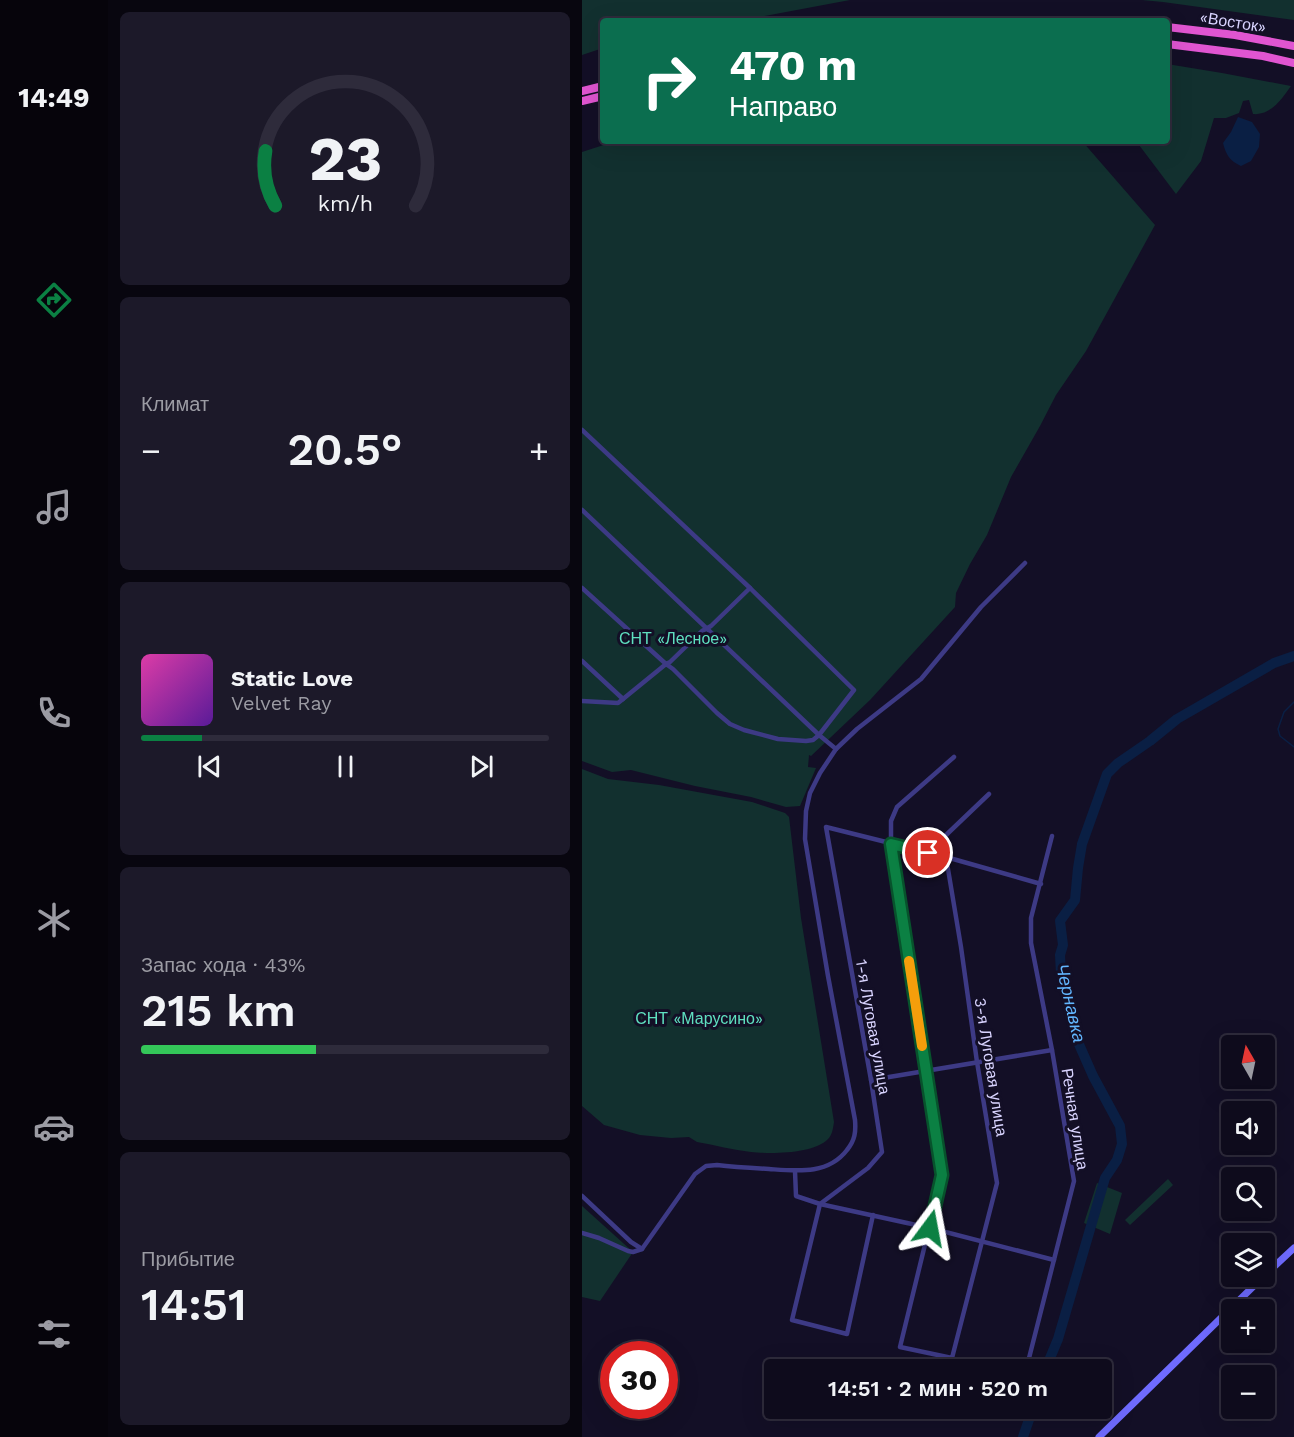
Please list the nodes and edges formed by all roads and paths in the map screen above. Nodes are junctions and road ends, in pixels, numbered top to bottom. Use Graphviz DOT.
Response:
graph roads {
  1 [pos="1170,27"];
  2 [pos="1170,44"];
  3 [pos="1294,46"];
  4 [pos="1294,63"];
  5 [pos="600,87"];
  6 [pos="582,91"];
  7 [pos="600,97"];
  8 [pos="582,101"];
  9 [pos="582,430"];
  10 [pos="582,510"];
  11 [pos="1025,562"];
  12 [pos="582,588"];
  13 [pos="750,588"];
  14 [pos="706,628"];
  15 [pos="582,661"];
  16 [pos="666,664"];
  17 [pos="624,699"];
  18 [pos="582,701"];
  19 [pos="819,735"];
  20 [pos="836,749"];
  21 [pos="954,757"];
  22 [pos="989,794"];
  23 [pos="1052,836"];
  24 [pos="891,844"];
  25 [pos="946,857"];
  26 [pos="1041,884"];
  27 [pos="1052,1050"];
  28 [pos="977,1062"];
  29 [pos="926,1070"];
  30 [pos="871,1080"];
  31 [pos="795,1171"];
  32 [pos="582,1196"];
  33 [pos="820,1204"];
  34 [pos="873,1215"];
  35 [pos="930,1228"];
  36 [pos="582,1233"];
  37 [pos="982,1241"];
  38 [pos="1294,1248"];
  39 [pos="642,1249"];
  40 [pos="1054,1260"];
  41 [pos="1275,1266"];
  42 [pos="1253,1287"];
  43 [pos="1029,1359"];
  44 [pos="1100,1437"];
  1 -- 3 [label="highway, «Восток»"];
  2 -- 4 [label="highway, «Восток»"];
  5 -- 6 [label="highway"];
  7 -- 8 [label="highway"];
  9 -- 13 [label="street"];
  10 -- 14 [label="street"];
  11 -- 20 [label="street"];
  12 -- 16 [label="street"];
  13 -- 14 [label="street"];
  13 -- 19 [label="street"];
  14 -- 16 [label="street"];
  14 -- 19 [label="street"];
  15 -- 17 [label="street"];
  16 -- 17 [label="street"];
  16 -- 19 [label="street"];
  17 -- 18 [label="street"];
  19 -- 20 [label="street"];
  20 -- 31 [label="street"];
  21 -- 24 [label="street"];
  22 -- 25 [label="street, 3-я Луговая улица"];
  23 -- 26 [label="street, Речная улица"];
  24 -- 25 [label="street"];
  24 -- 29 [label="street"];
  24 -- 30 [label="street, 1-я Луговая улица"];
  25 -- 26 [label="street"];
  25 -- 28 [label="street, 3-я Луговая улица"];
  26 -- 27 [label="street, Речная улица"];
  27 -- 28 [label="street"];
  27 -- 40 [label="street, Речная улица"];
  28 -- 29 [label="street"];
  28 -- 37 [label="street, 3-я Луговая улица"];
  29 -- 30 [label="street"];
  29 -- 35 [label="street"];
  30 -- 33 [label="street, 1-я Луговая улица"];
  31 -- 33 [label="street"];
  31 -- 39 [label="street"];
  32 -- 39 [label="street"];
  33 -- 34 [label="street"];
  33 -- 34 [label="street"];
  34 -- 35 [label="street"];
  35 -- 37 [label="street"];
  35 -- 37 [label="street, 3-я Луговая улица"];
  36 -- 39 [label="street"];
  37 -- 40 [label="street"];
  38 -- 41 [label="main road"];
  40 -- 43 [label="street, Речная улица"];
  42 -- 44 [label="main road"];
}
